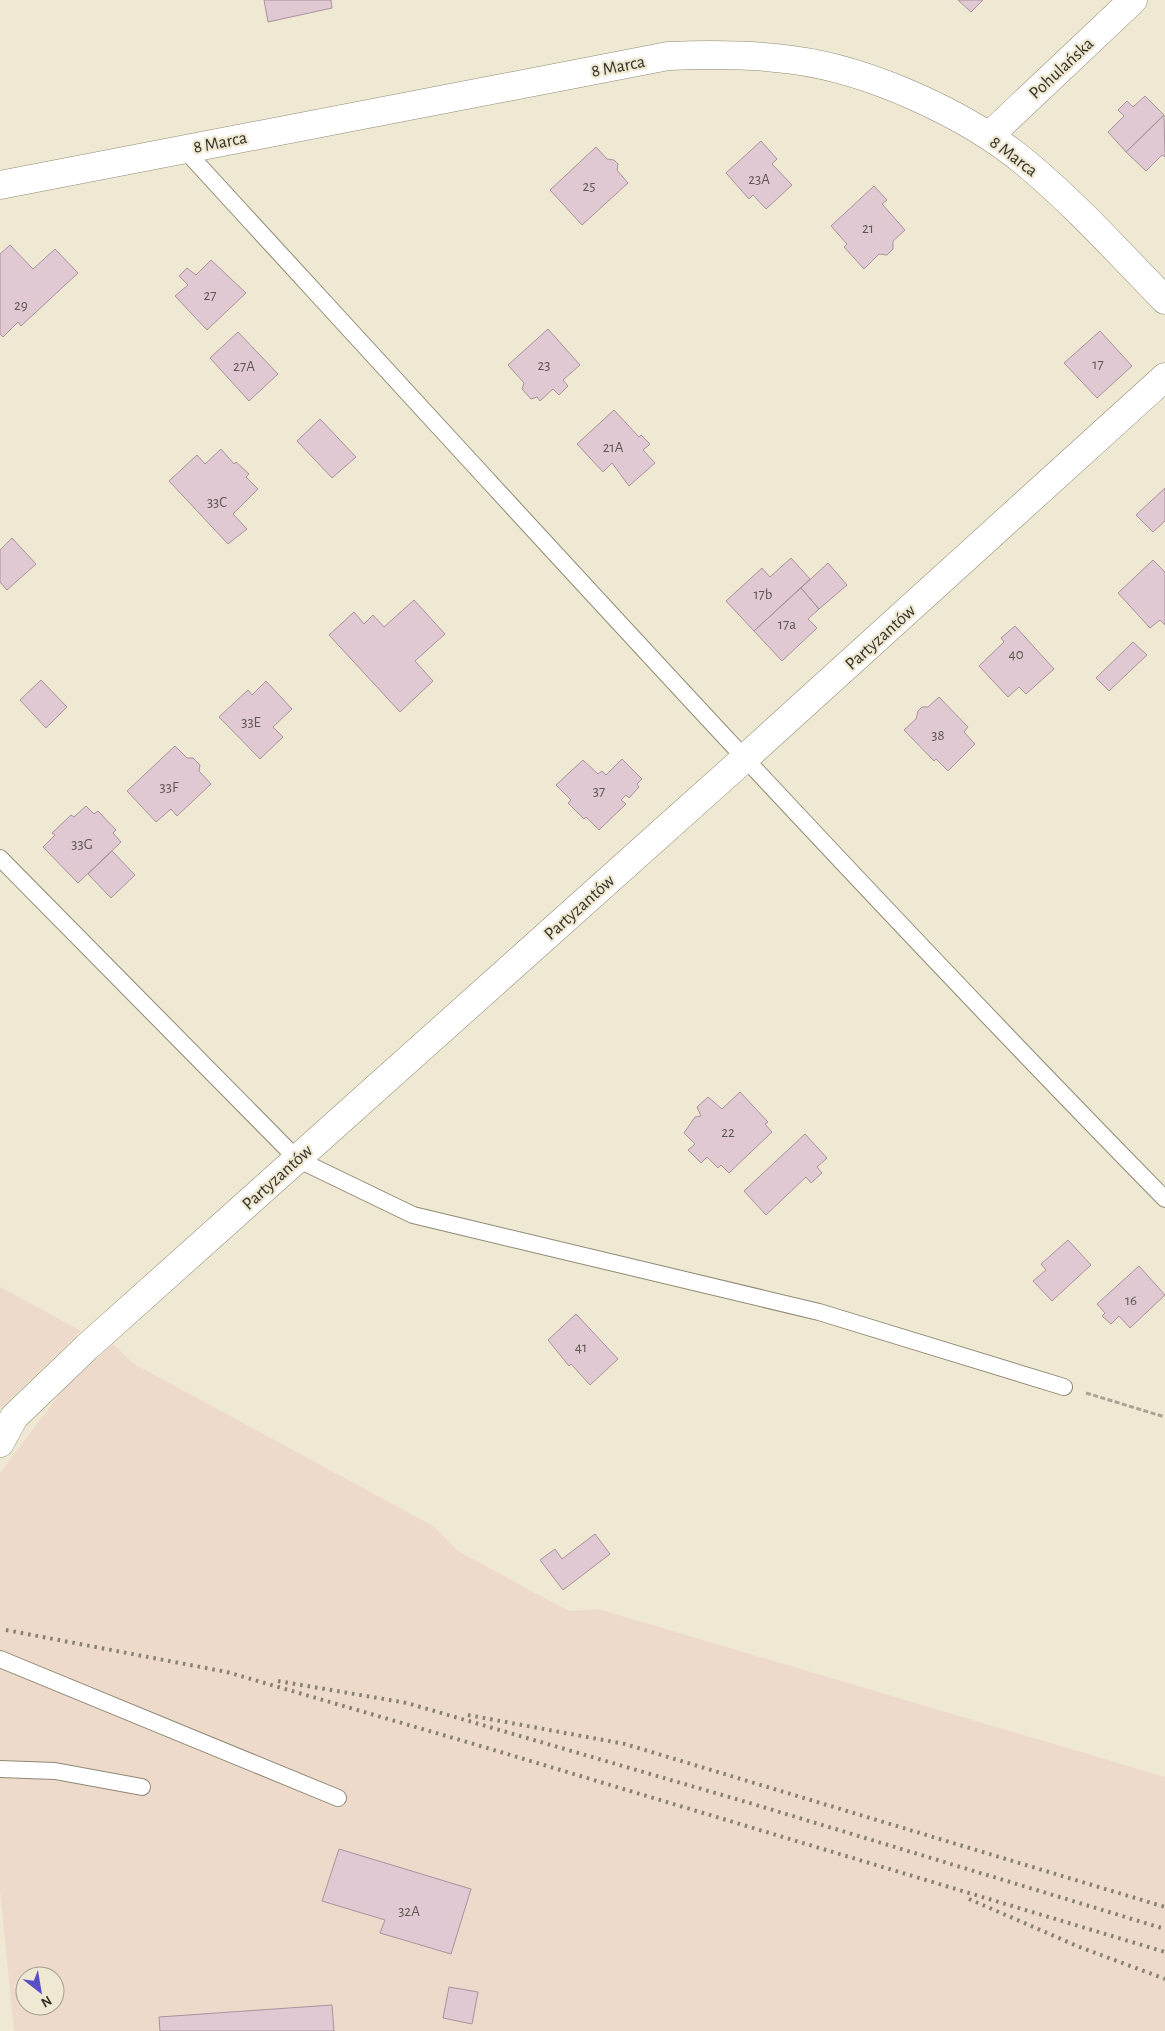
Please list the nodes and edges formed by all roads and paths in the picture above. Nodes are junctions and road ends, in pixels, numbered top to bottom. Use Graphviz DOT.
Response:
graph roads {
  1 [pos="1133,0"];
  2 [pos="989,136"];
  3 [pos="184,149"];
  4 [pos="0,185"];
  5 [pos="1165,300"];
  6 [pos="1165,378"];
  7 [pos="744,760"];
  8 [pos="0,858"];
  9 [pos="297,1159"];
  10 [pos="1165,1199"];
  11 [pos="1064,1387"];
  12 [pos="1165,1416"];
  13 [pos="0,1443"];
  14 [pos="0,1659"];
  15 [pos="0,1769"];
  16 [pos="142,1787"];
  17 [pos="338,1798"];
  1 -- 2 [label="street, Pohulańska"];
  2 -- 3 [label="street, 8 Marca"];
  2 -- 5 [label="street, 8 Marca"];
  3 -- 4 [label="street, 8 Marca"];
  3 -- 7 [label="lane"];
  6 -- 7 [label="street, Partyzantów"];
  7 -- 9 [label="street, Partyzantów"];
  7 -- 10 [label="lane"];
  8 -- 9 [label="lane"];
  9 -- 11 [label="lane"];
  9 -- 13 [label="street, Partyzantów"];
  11 -- 12 [label="path"];
  14 -- 17 [label="lane"];
  15 -- 16 [label="lane"];
}
